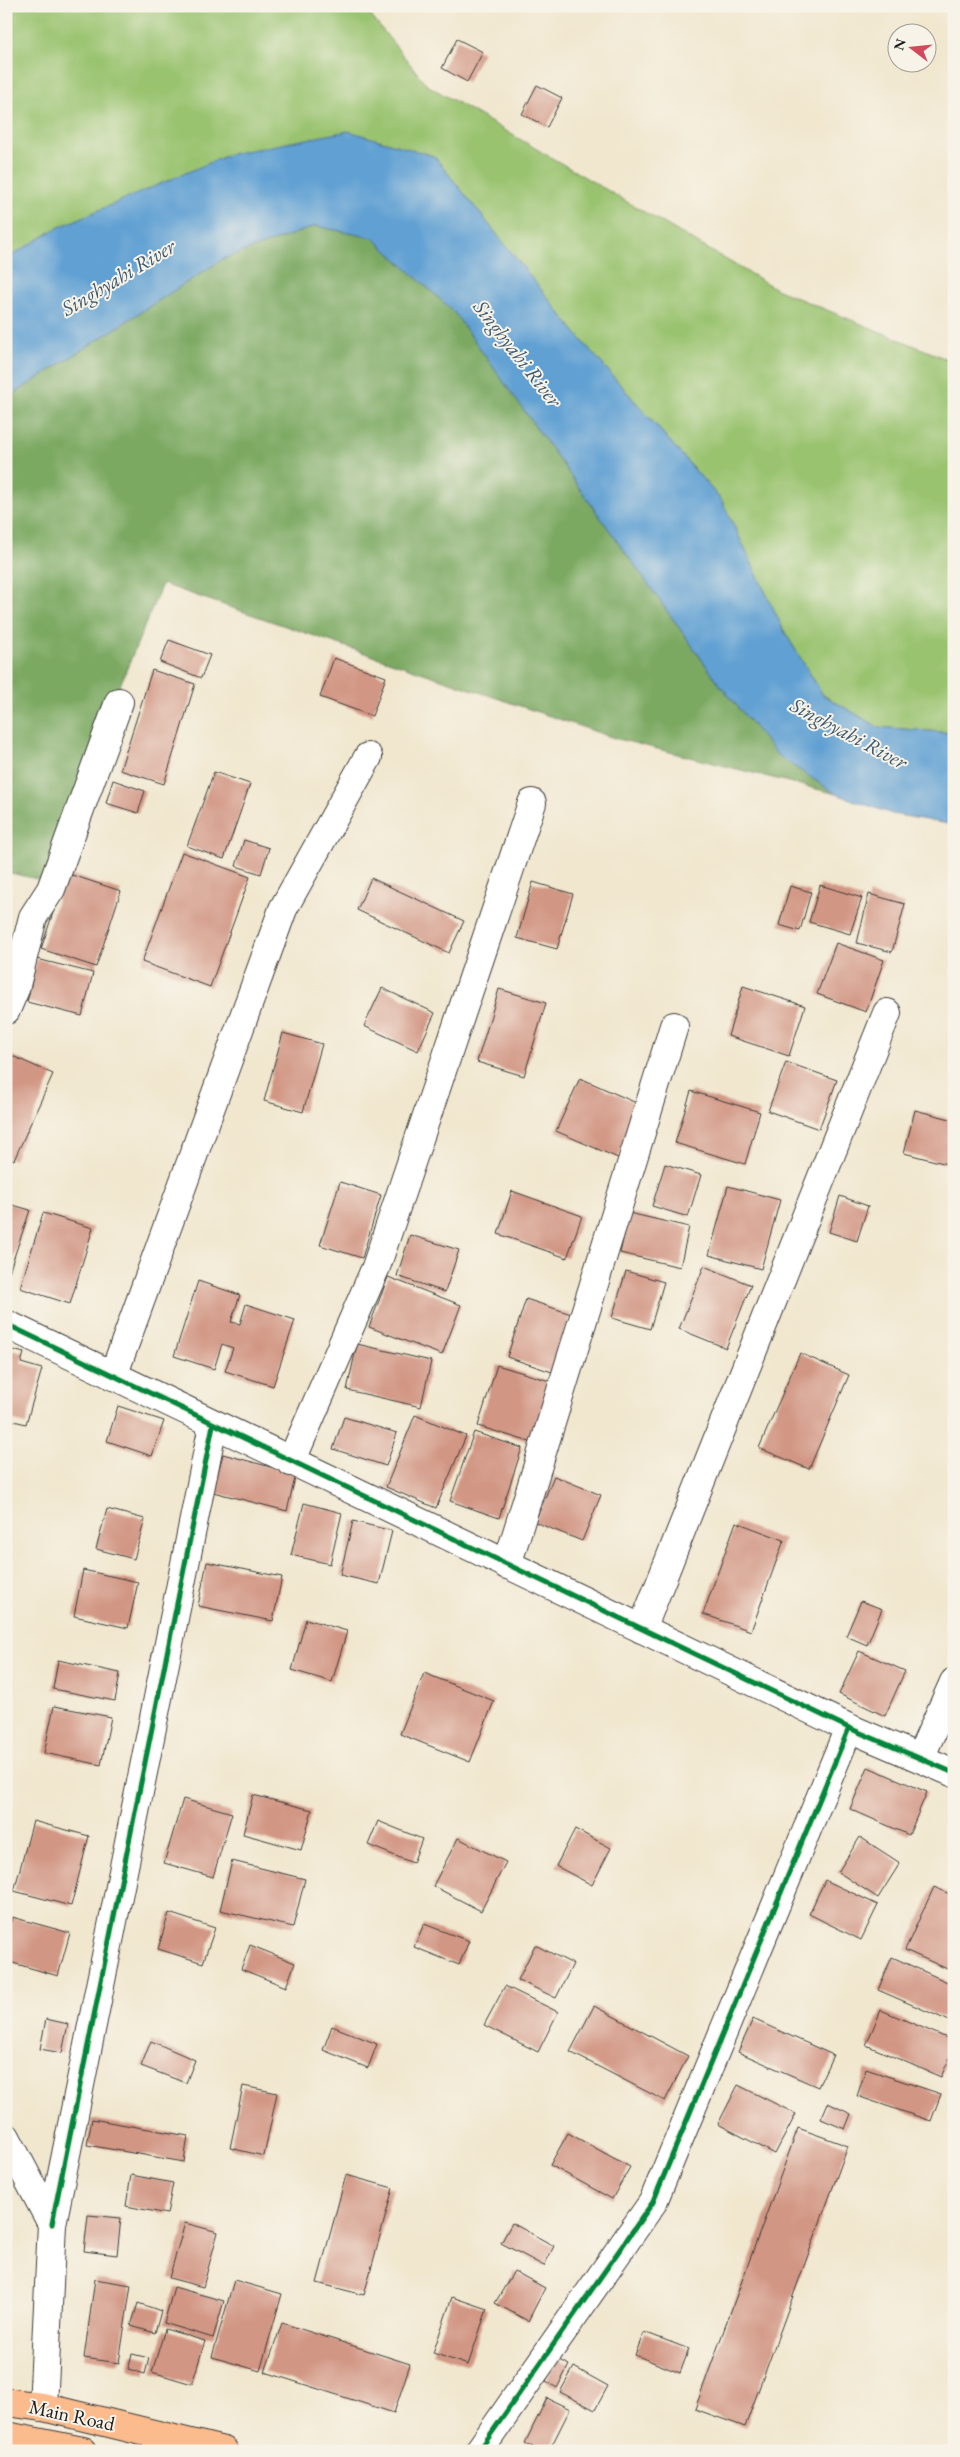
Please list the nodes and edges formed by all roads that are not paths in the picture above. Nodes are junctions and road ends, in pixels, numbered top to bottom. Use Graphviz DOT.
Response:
graph roads {
  1 [pos="119,702"];
  2 [pos="368,757"];
  3 [pos="532,803"];
  4 [pos="6,1010"];
  5 [pos="887,1013"];
  6 [pos="674,1026"];
  7 [pos="6,1324"];
  8 [pos="113,1376"];
  9 [pos="213,1425"];
  10 [pos="292,1462"];
  11 [pos="507,1565"];
  12 [pos="642,1629"];
  13 [pos="954,1682"];
  14 [pos="850,1728"];
  15 [pos="920,1758"];
  16 [pos="954,1773"];
  17 [pos="6,2136"];
  18 [pos="52,2224"];
  19 [pos="6,2402"];
  20 [pos="43,2407"];
  21 [pos="6,2436"];
  22 [pos="83,2451"];
  23 [pos="224,2451"];
  24 [pos="479,2451"];
  1 -- 4 [label="street"];
  2 -- 8 [label="street"];
  3 -- 10 [label="street"];
  5 -- 12 [label="street"];
  6 -- 11 [label="street"];
  7 -- 8 [label="street"];
  8 -- 9 [label="street"];
  9 -- 10 [label="street"];
  9 -- 18 [label="street"];
  10 -- 11 [label="street"];
  11 -- 12 [label="street"];
  12 -- 14 [label="street"];
  13 -- 15 [label="street"];
  14 -- 15 [label="street"];
  14 -- 24 [label="street"];
  15 -- 16 [label="street"];
  17 -- 18 [label="street"];
  18 -- 20 [label="street"];
  19 -- 20 [label="main road, Main Road"];
  20 -- 23 [label="main road, Main Road"];
  21 -- 22 [label="main road, Main Road"];
}
